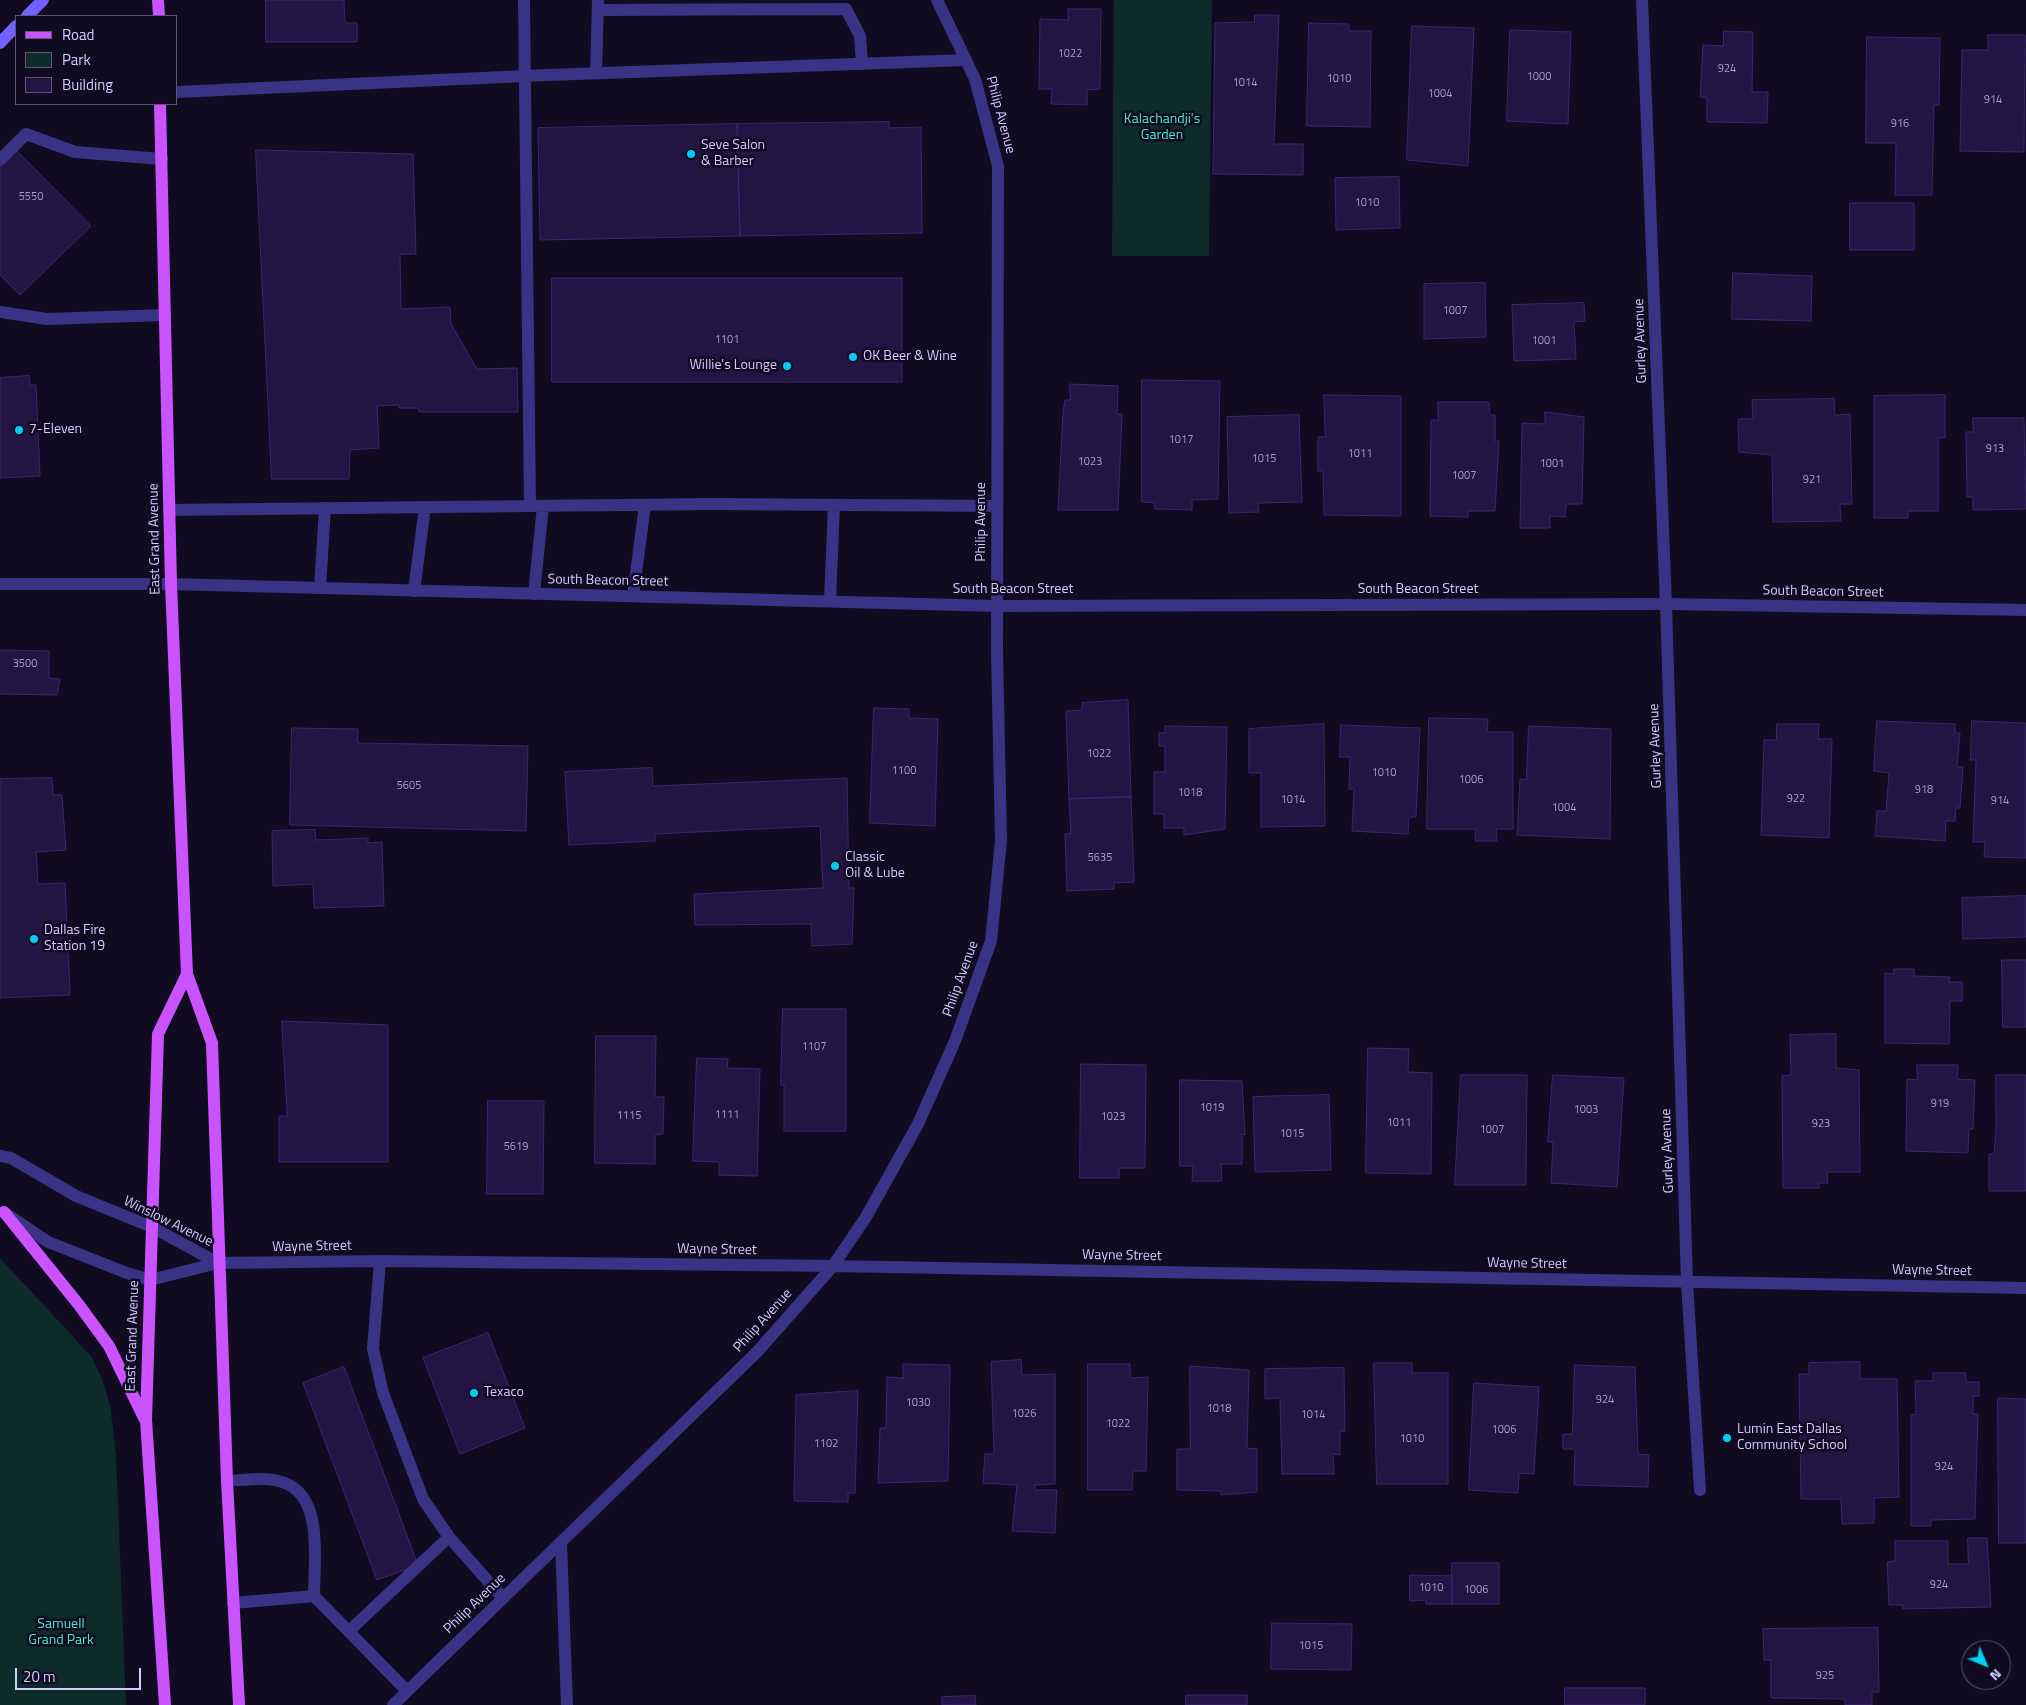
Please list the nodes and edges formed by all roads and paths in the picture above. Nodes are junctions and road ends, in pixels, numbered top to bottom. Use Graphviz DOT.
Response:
graph roads {
  1 [pos="43,0"];
  2 [pos="158,0"];
  3 [pos="524,0"];
  4 [pos="937,0"];
  5 [pos="1642,0"];
  6 [pos="598,5"];
  7 [pos="27,15"];
  8 [pos="159,15"];
  9 [pos="15,27"];
  10 [pos="0,43"];
  11 [pos="966,60"];
  12 [pos="862,64"];
  13 [pos="596,73"];
  14 [pos="526,76"];
  15 [pos="178,92"];
  16 [pos="160,105"];
  17 [pos="162,159"];
  18 [pos="0,160"];
  19 [pos="0,312"];
  20 [pos="165,315"];
  21 [pos="645,505"];
  22 [pos="834,505"];
  23 [pos="530,506"];
  24 [pos="543,506"];
  25 [pos="997,506"];
  26 [pos="424,507"];
  27 [pos="325,508"];
  28 [pos="169,510"];
  29 [pos="0,584"];
  30 [pos="171,584"];
  31 [pos="320,588"];
  32 [pos="414,591"];
  33 [pos="534,594"];
  34 [pos="633,596"];
  35 [pos="830,602"];
  36 [pos="1666,604"];
  37 [pos="997,606"];
  38 [pos="2026,610"];
  39 [pos="187,974"];
  40 [pos="0,1156"];
  41 [pos="2,1211"];
  42 [pos="152,1227"];
  43 [pos="380,1261"];
  44 [pos="218,1263"];
  45 [pos="833,1266"];
  46 [pos="150,1280"];
  47 [pos="1687,1282"];
  48 [pos="2026,1288"];
  49 [pos="146,1420"];
  50 [pos="227,1481"];
  51 [pos="1700,1490"];
  52 [pos="449,1537"];
  53 [pos="561,1543"];
  54 [pos="314,1596"];
  55 [pos="503,1598"];
  56 [pos="233,1603"];
  57 [pos="349,1631"];
  58 [pos="407,1691"];
  59 [pos="165,1705"];
  60 [pos="239,1705"];
  61 [pos="393,1705"];
  62 [pos="567,1705"];
  1 -- 7 [label="main road"];
  2 -- 8 [label="main road"];
  3 -- 14 [label="street"];
  4 -- 11 [label="street, Philip Avenue"];
  5 -- 36 [label="street, Gurley Avenue"];
  6 -- 12 [label="street"];
  6 -- 13 [label="street"];
  9 -- 10 [label="main road"];
  11 -- 12 [label="street"];
  11 -- 25 [label="street, Philip Avenue"];
  12 -- 13 [label="street"];
  13 -- 14 [label="street"];
  14 -- 15 [label="street"];
  14 -- 23 [label="street"];
  16 -- 17 [label="main road, East Grand Avenue"];
  17 -- 18 [label="street"];
  17 -- 20 [label="main road, East Grand Avenue"];
  19 -- 20 [label="street"];
  20 -- 28 [label="main road, East Grand Avenue"];
  21 -- 22 [label="street"];
  21 -- 24 [label="street"];
  21 -- 34 [label="street"];
  22 -- 25 [label="street"];
  22 -- 35 [label="street"];
  23 -- 24 [label="street"];
  23 -- 26 [label="street"];
  24 -- 33 [label="street"];
  25 -- 37 [label="street, Philip Avenue"];
  26 -- 27 [label="street"];
  26 -- 32 [label="street"];
  27 -- 28 [label="street"];
  27 -- 31 [label="street"];
  28 -- 30 [label="main road, East Grand Avenue"];
  29 -- 30 [label="street, South Beacon Street"];
  30 -- 31 [label="street, South Beacon Street"];
  30 -- 39 [label="main road, East Grand Avenue"];
  31 -- 32 [label="street, South Beacon Street"];
  32 -- 33 [label="street, South Beacon Street"];
  33 -- 34 [label="street, South Beacon Street"];
  34 -- 35 [label="street, South Beacon Street"];
  35 -- 37 [label="street, South Beacon Street"];
  36 -- 37 [label="street, South Beacon Street"];
  36 -- 38 [label="street, South Beacon Street"];
  36 -- 47 [label="street, Gurley Avenue"];
  37 -- 45 [label="street, Philip Avenue"];
  39 -- 42 [label="main road, East Grand Avenue"];
  39 -- 44 [label="main road, East Grand Avenue"];
  40 -- 42 [label="street, Winslow Avenue"];
  41 -- 46 [label="street"];
  41 -- 49 [label="main road"];
  42 -- 44 [label="street, Winslow Avenue"];
  42 -- 46 [label="main road, East Grand Avenue"];
  43 -- 44 [label="street, Wayne Street"];
  43 -- 45 [label="street, Wayne Street"];
  43 -- 52 [label="street"];
  44 -- 46 [label="street, Winslow Avenue"];
  44 -- 50 [label="main road, East Grand Avenue"];
  45 -- 47 [label="street, Wayne Street"];
  45 -- 53 [label="street, Philip Avenue"];
  46 -- 49 [label="main road, East Grand Avenue"];
  47 -- 48 [label="street, Wayne Street"];
  47 -- 51 [label="street, Gurley Avenue"];
  49 -- 59 [label="main road, East Grand Avenue"];
  50 -- 54 [label="street"];
  50 -- 56 [label="main road, East Grand Avenue"];
  52 -- 55 [label="street"];
  52 -- 57 [label="street"];
  53 -- 55 [label="street, Philip Avenue"];
  53 -- 62 [label="street"];
  54 -- 56 [label="street"];
  54 -- 57 [label="street"];
  55 -- 58 [label="street, Philip Avenue"];
  56 -- 60 [label="main road, East Grand Avenue"];
  57 -- 58 [label="street"];
  58 -- 61 [label="street, Philip Avenue"];
}
